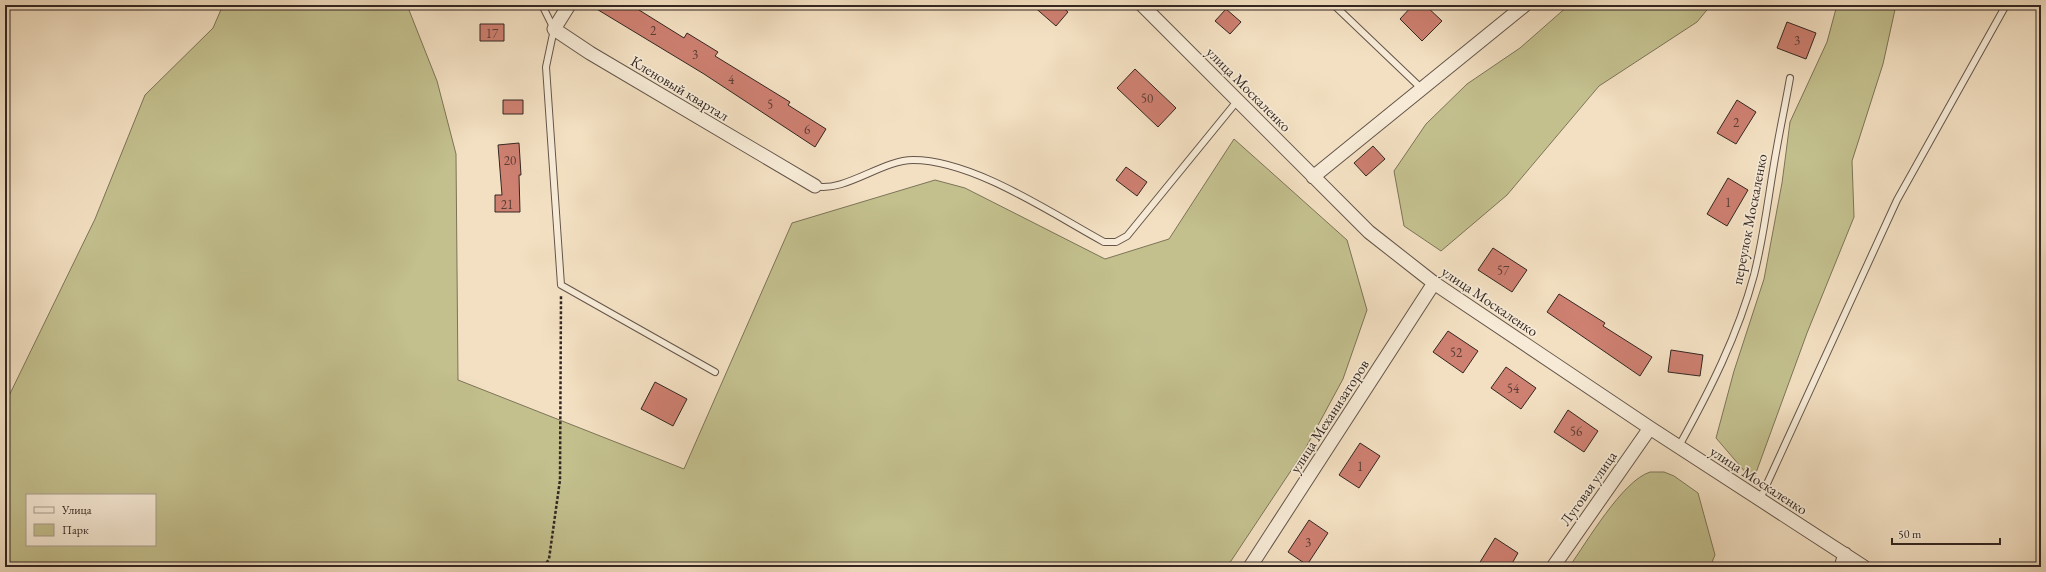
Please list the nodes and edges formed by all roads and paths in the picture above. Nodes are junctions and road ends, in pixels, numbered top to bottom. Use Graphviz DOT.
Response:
graph roads {
  1 [pos="542,5"];
  2 [pos="569,5"];
  3 [pos="1142,5"];
  4 [pos="1334,5"];
  5 [pos="1525,5"];
  6 [pos="2006,5"];
  7 [pos="554,29"];
  8 [pos="1790,78"];
  9 [pos="1422,89"];
  10 [pos="1238,100"];
  11 [pos="1313,177"];
  12 [pos="815,186"];
  13 [pos="1434,283"];
  14 [pos="561,285"];
  15 [pos="715,372"];
  16 [pos="1650,428"];
  17 [pos="1680,446"];
  18 [pos="1760,499"];
  19 [pos="1843,561"];
  20 [pos="544,567"];
  21 [pos="1250,567"];
  22 [pos="1553,567"];
  23 [pos="1864,567"];
  1 -- 7 [label="lane"];
  2 -- 7 [label="street"];
  3 -- 10 [label="street, улица Москаленко"];
  4 -- 9 [label="lane"];
  5 -- 9 [label="street"];
  6 -- 18 [label="lane"];
  7 -- 12 [label="street, Кленовый квартал"];
  7 -- 14 [label="lane"];
  8 -- 17 [label="lane, переулок Москаленко"];
  9 -- 11 [label="street"];
  10 -- 11 [label="street, улица Москаленко"];
  10 -- 12 [label="lane"];
  11 -- 13 [label="street, улица Москаленко"];
  13 -- 16 [label="street, улица Москаленко"];
  13 -- 21 [label="street, улица Механизаторов"];
  14 -- 15 [label="lane"];
  14 -- 20 [label="path"];
  16 -- 17 [label="street, улица Москаленко"];
  16 -- 22 [label="street, Луговая улица"];
  17 -- 18 [label="street, улица Москаленко"];
  18 -- 19 [label="street, улица Москаленко"];
  19 -- 23 [label="street, улица Москаленко"];
}
